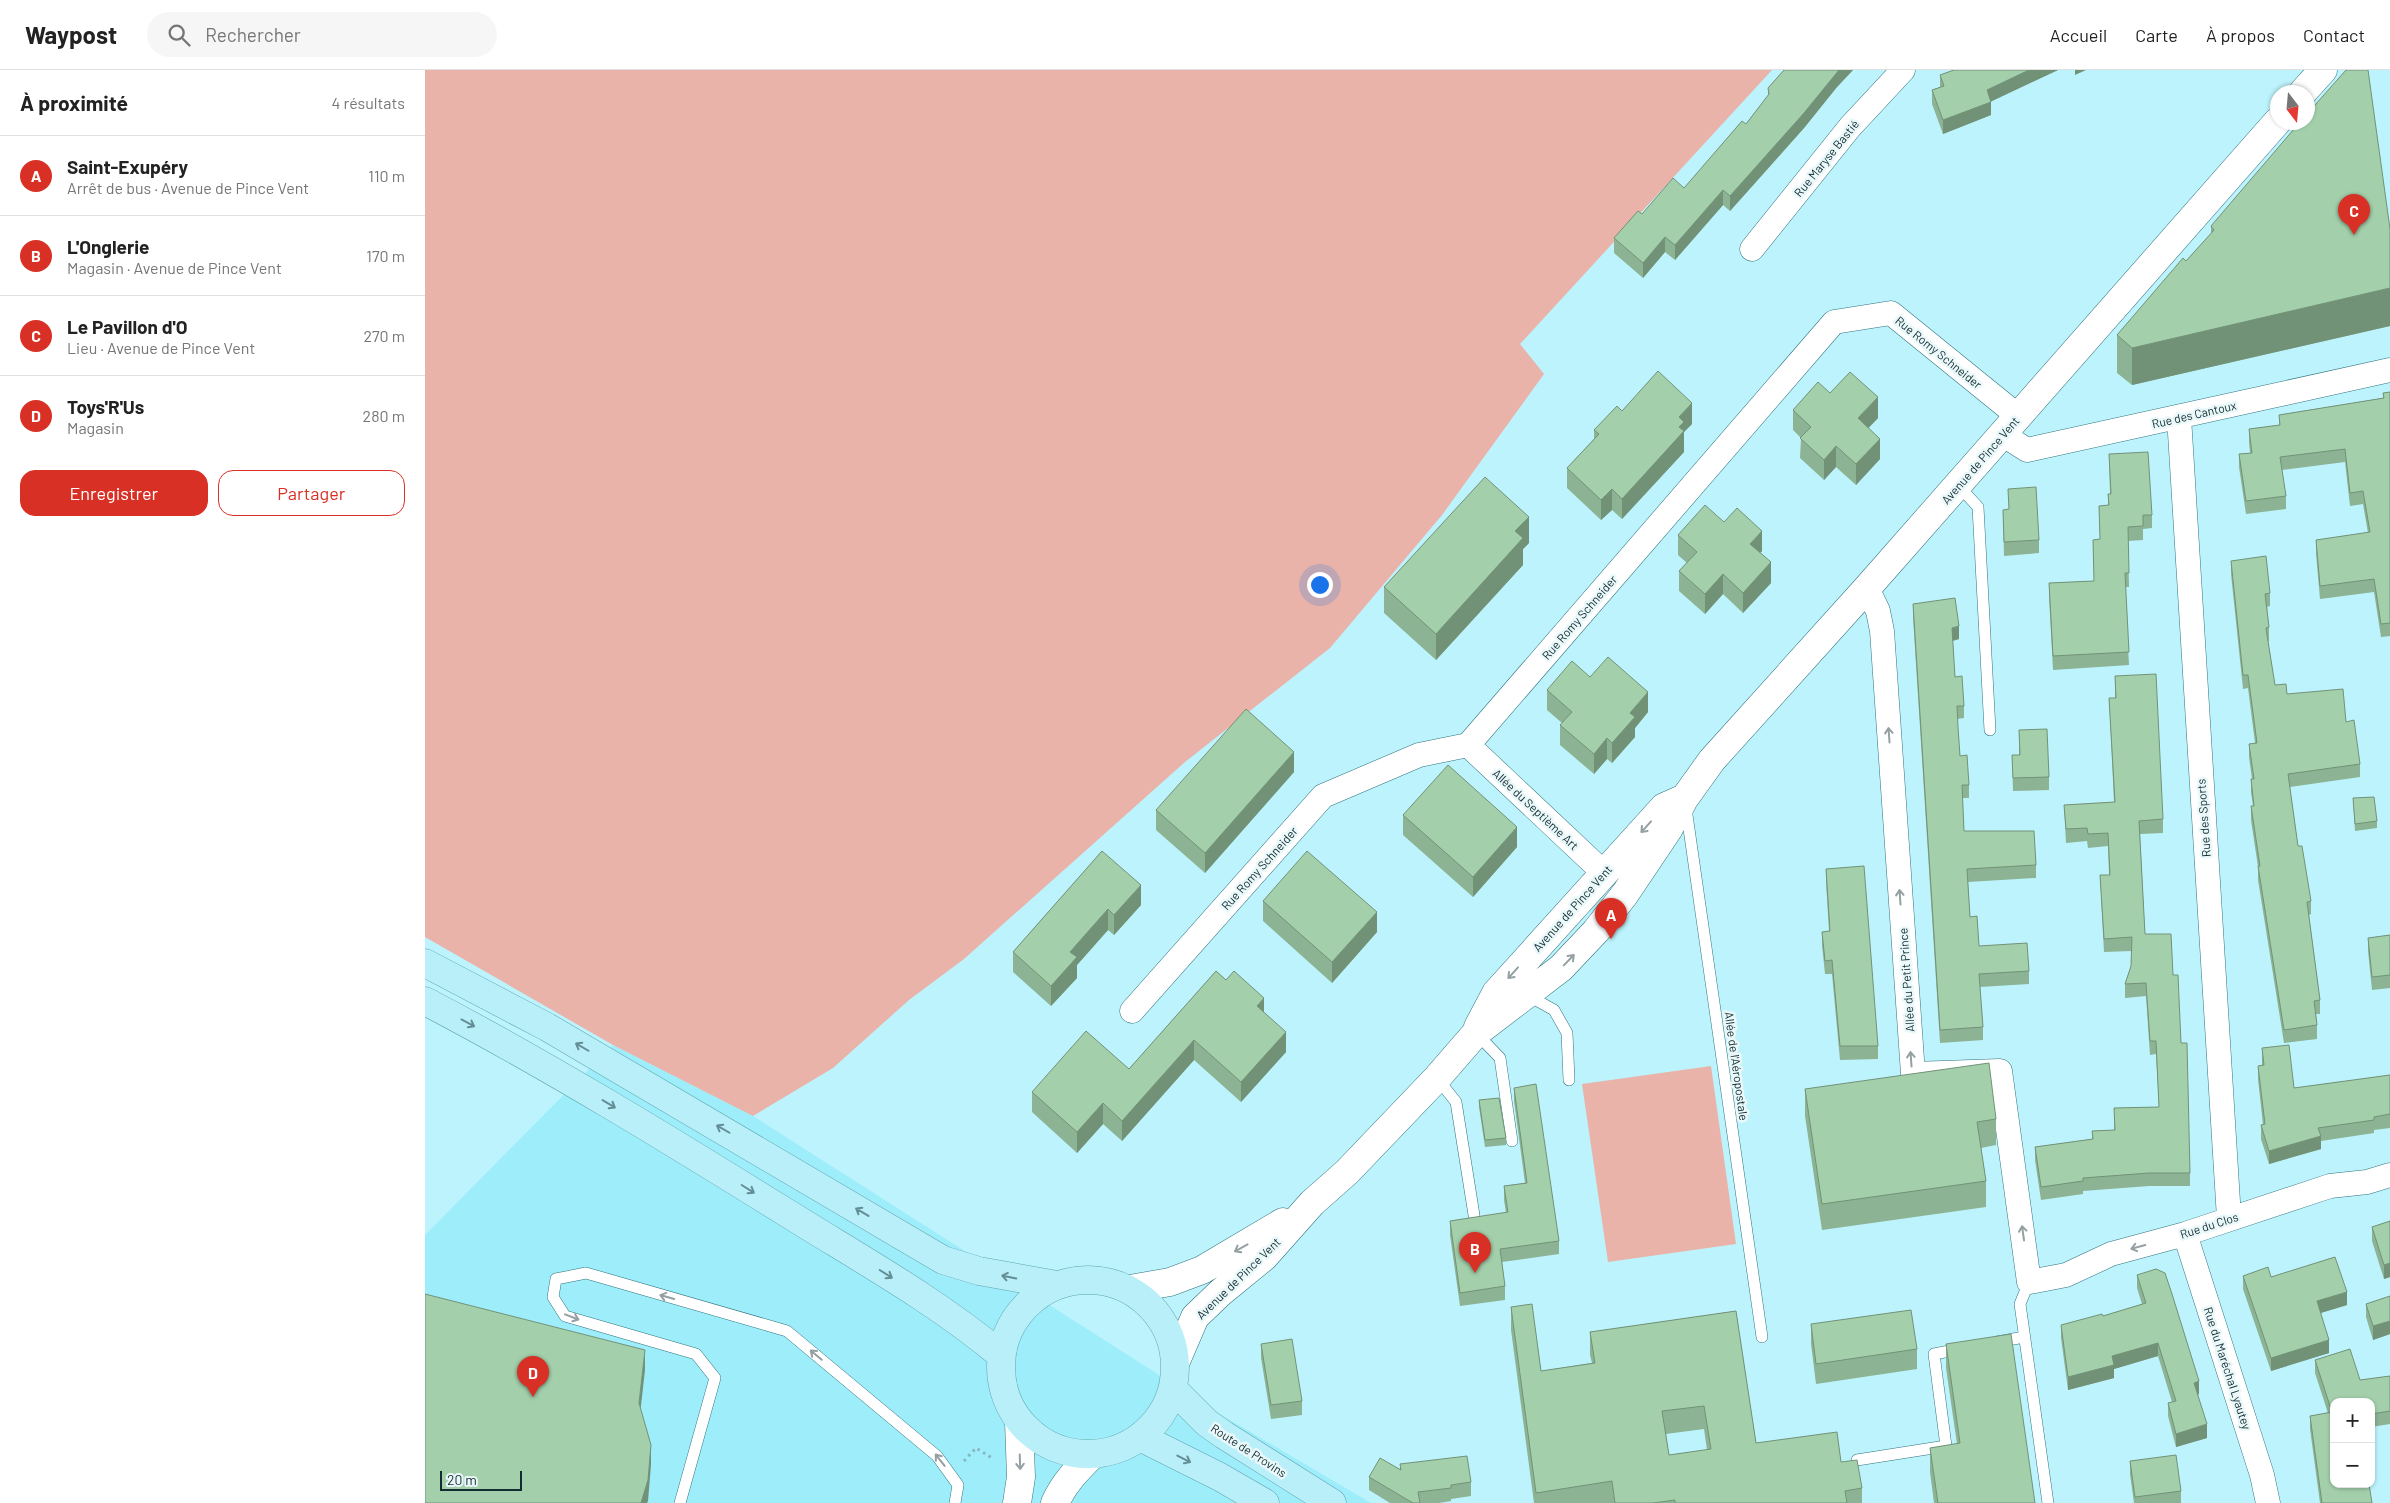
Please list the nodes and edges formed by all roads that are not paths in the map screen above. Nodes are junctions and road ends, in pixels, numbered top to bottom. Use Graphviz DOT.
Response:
graph roads {
  1 [pos="1903,70"];
  2 [pos="2323,70"];
  3 [pos="2309,85"];
  4 [pos="2270,130"];
  5 [pos="1752,249"];
  6 [pos="2390,370"];
  7 [pos="2179,417"];
  8 [pos="2010,425"];
  9 [pos="1958,485"];
  10 [pos="1867,588"];
  11 [pos="1990,730"];
  12 [pos="1468,745"];
  13 [pos="1684,799"];
  14 [pos="1604,873"];
  15 [pos="425,962"];
  16 [pos="1527,995"];
  17 [pos="425,1001"];
  18 [pos="1132,1011"];
  19 [pos="1475,1033"];
  20 [pos="1437,1078"];
  21 [pos="1569,1080"];
  22 [pos="1512,1141"];
  23 [pos="2390,1175"];
  24 [pos="1312,1204"];
  25 [pos="1474,1214"];
  26 [pos="2229,1218"];
  27 [pos="2185,1234"];
  28 [pos="2029,1282"];
  29 [pos="1057,1284"];
  30 [pos="1130,1289"];
  31 [pos="1762,1337"];
  32 [pos="2025,1337"];
  33 [pos="1988,1344"];
  34 [pos="1970,1347"];
  35 [pos="1001,1355"];
  36 [pos="1176,1361"];
  37 [pos="1173,1389"];
  38 [pos="1019,1421"];
  39 [pos="1141,1437"];
  40 [pos="1092,1454"];
  41 [pos="1857,1460"];
  42 [pos="680,1503"];
  43 [pos="955,1503"];
  44 [pos="1017,1503"];
  45 [pos="1055,1503"];
  46 [pos="1265,1503"];
  47 [pos="1332,1503"];
  48 [pos="2048,1503"];
  49 [pos="2268,1503"];
  1 -- 5 [label="street, Rue Maryse Bastié"];
  2 -- 3 [label="main road"];
  4 -- 8 [label="main road, Avenue de Pince Vent"];
  6 -- 7 [label="street, Rue des Cantoux"];
  7 -- 8 [label="street, Rue des Cantoux"];
  7 -- 26 [label="street, Rue des Sports"];
  8 -- 9 [label="main road, Avenue de Pince Vent"];
  8 -- 12 [label="street, Rue Romy Schneider"];
  9 -- 10 [label="main road, Avenue de Pince Vent"];
  9 -- 11 [label="lane"];
  10 -- 13 [label="main road, Avenue de Pince Vent"];
  28 -- 10 [label="street, Allée du Petit Prince, one-way"];
  12 -- 14 [label="street, Allée du Septième Art"];
  12 -- 18 [label="street, Rue Romy Schneider"];
  13 -- 14 [label="main road, Avenue de Pince Vent, one-way"];
  16 -- 13 [label="main road, Avenue de Pince Vent, one-way"];
  13 -- 31 [label="lane, Allée de l'Aéropostale"];
  14 -- 19 [label="main road, Avenue de Pince Vent, one-way"];
  29 -- 15 [label="main road, one-way"];
  16 -- 19 [label="main road, Avenue de Pince Vent"];
  16 -- 21 [label="lane"];
  17 -- 35 [label="main road, one-way"];
  19 -- 20 [label="main road, Avenue de Pince Vent"];
  19 -- 22 [label="lane"];
  20 -- 24 [label="main road, Avenue de Pince Vent"];
  20 -- 25 [label="lane"];
  23 -- 26 [label="street, Rue du Clos"];
  24 -- 30 [label="main road, Avenue de Pince Vent, one-way"];
  24 -- 36 [label="main road, Avenue de Pince Vent"];
  26 -- 27 [label="street, Rue du Clos"];
  27 -- 28 [label="street, Rue du Clos, one-way"];
  27 -- 49 [label="street, Rue du Maréchal Lyautey"];
  28 -- 32 [label="lane"];
  29 -- 30 [label="main road"];
  29 -- 35 [label="main road"];
  30 -- 36 [label="main road"];
  32 -- 33 [label="lane"];
  32 -- 48 [label="lane"];
  34 -- 41 [label="lane"];
  35 -- 38 [label="main road"];
  36 -- 37 [label="main road"];
  37 -- 39 [label="main road"];
  37 -- 47 [label="main road, Route de Provins"];
  38 -- 40 [label="main road"];
  38 -- 44 [label="main road, one-way"];
  39 -- 40 [label="main road"];
  39 -- 46 [label="main road, one-way"];
  40 -- 45 [label="main road"];
  43 -- 42 [label="lane, one-way"];
}
